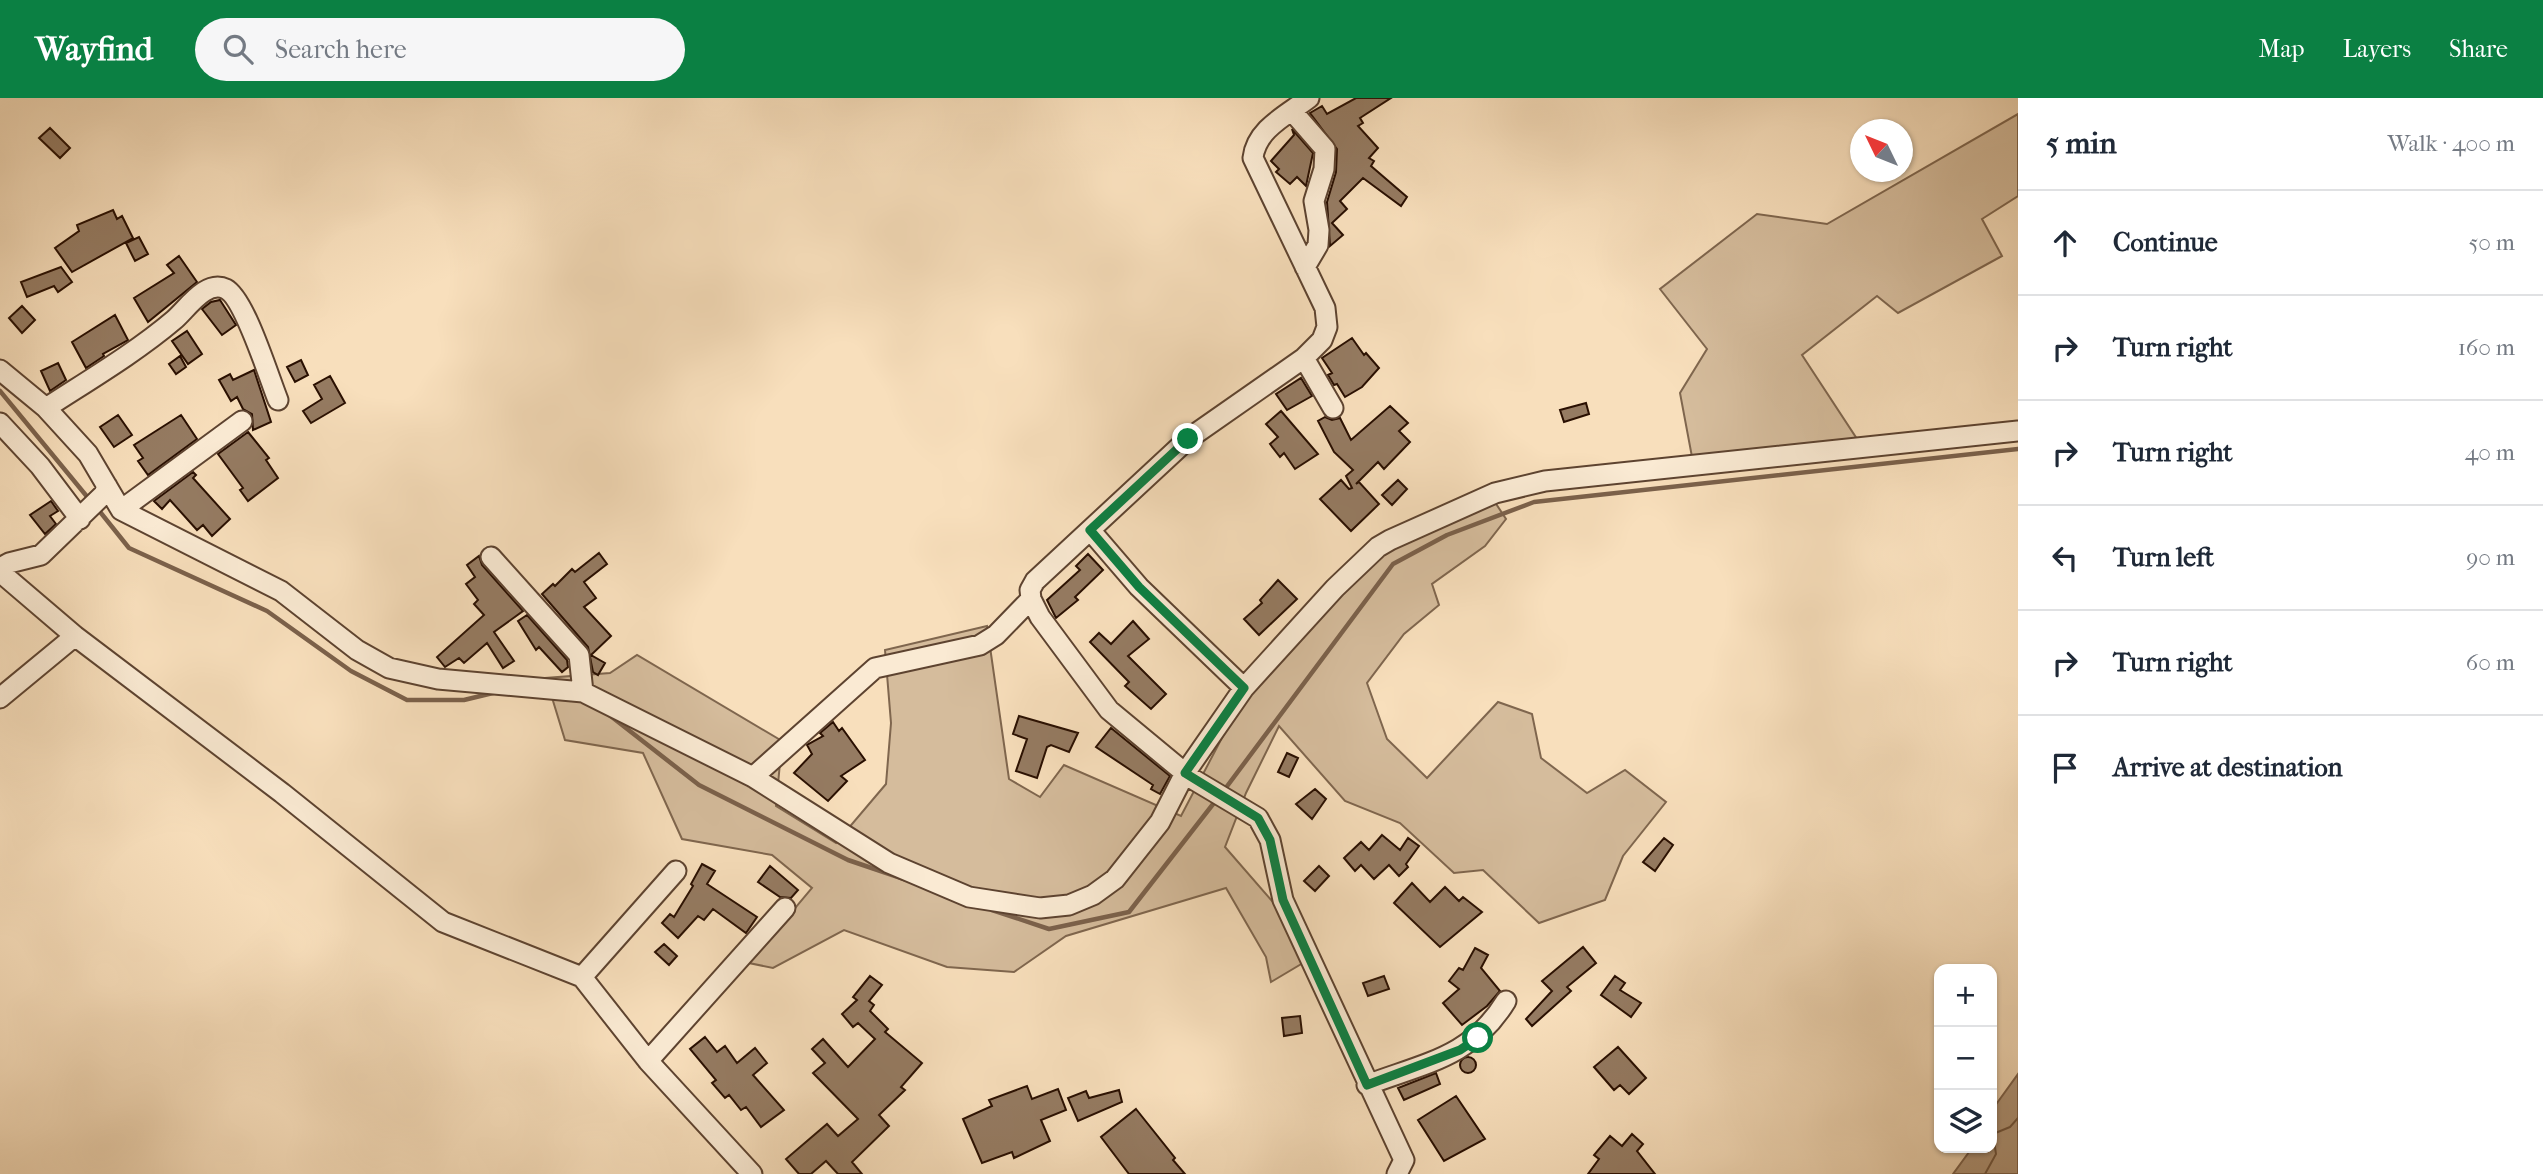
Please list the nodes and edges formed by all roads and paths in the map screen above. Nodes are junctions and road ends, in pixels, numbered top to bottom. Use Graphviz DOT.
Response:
graph roads {
  1 [pos="1308,98"];
  2 [pos="1292,111"];
  3 [pos="1305,267"];
  4 [pos="1304,358"];
  5 [pos="0,370"];
  6 [pos="278,400"];
  7 [pos="46,408"];
  8 [pos="1333,408"];
  9 [pos="242,421"];
  10 [pos="0,423"];
  11 [pos="2018,431"];
  12 [pos="105,490"];
  13 [pos="121,510"];
  14 [pos="82,517"];
  15 [pos="1090,530"];
  16 [pos="491,557"];
  17 [pos="0,570"];
  18 [pos="1031,599"];
  19 [pos="75,636"];
  20 [pos="1244,688"];
  21 [pos="583,692"];
  22 [pos="0,698"];
  23 [pos="1188,775"];
  24 [pos="752,777"];
  25 [pos="676,871"];
  26 [pos="785,908"];
  27 [pos="582,977"];
  28 [pos="1506,1002"];
  29 [pos="648,1060"];
  30 [pos="1367,1085"];
  31 [pos="752,1174"];
  32 [pos="1396,1174"];
  1 -- 2 [label="street"];
  2 -- 3 [label="street"];
  2 -- 3 [label="street"];
  3 -- 4 [label="street"];
  4 -- 8 [label="street"];
  4 -- 15 [label="street"];
  5 -- 7 [label="street"];
  6 -- 7 [label="street"];
  7 -- 12 [label="street"];
  9 -- 13 [label="street"];
  10 -- 14 [label="street"];
  11 -- 20 [label="street"];
  12 -- 13 [label="street"];
  12 -- 14 [label="street"];
  13 -- 21 [label="street"];
  14 -- 17 [label="street"];
  15 -- 18 [label="street"];
  15 -- 20 [label="street"];
  16 -- 21 [label="street"];
  17 -- 19 [label="street"];
  18 -- 23 [label="street"];
  18 -- 24 [label="street"];
  19 -- 22 [label="street"];
  19 -- 27 [label="street"];
  20 -- 23 [label="street"];
  21 -- 24 [label="street"];
  23 -- 24 [label="street"];
  23 -- 30 [label="street"];
  25 -- 27 [label="street"];
  26 -- 29 [label="street"];
  27 -- 29 [label="street"];
  28 -- 30 [label="street"];
  29 -- 31 [label="street"];
  30 -- 32 [label="street"];
}
